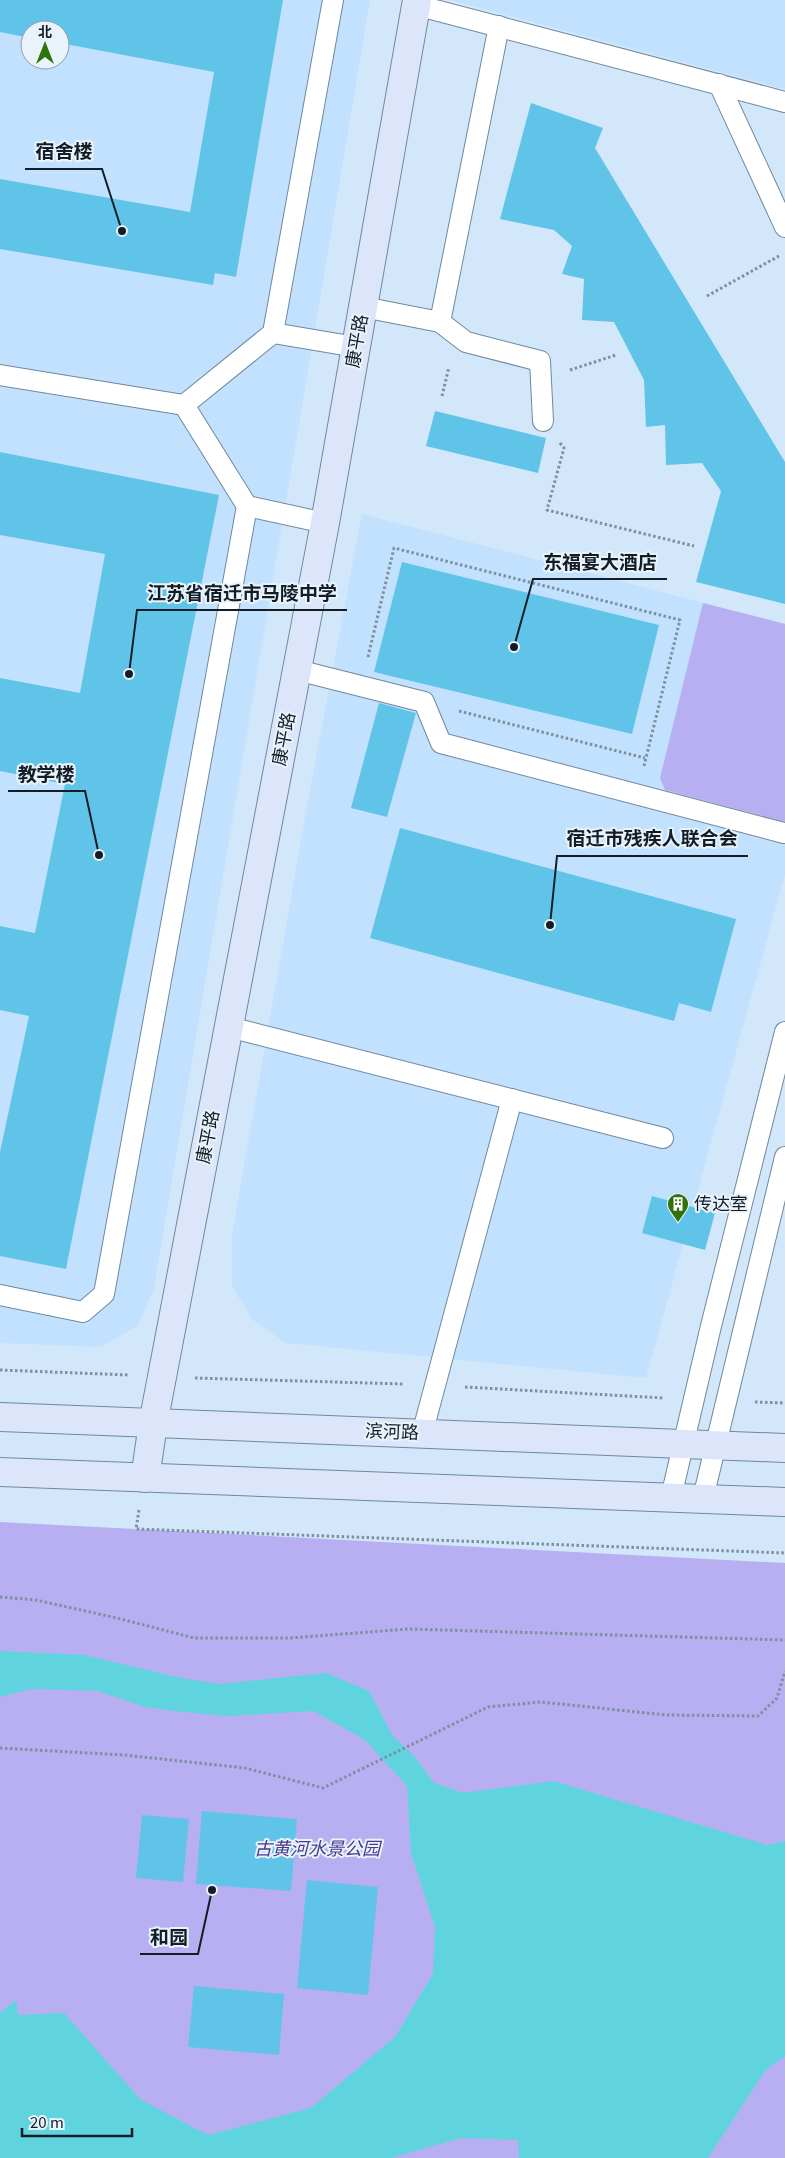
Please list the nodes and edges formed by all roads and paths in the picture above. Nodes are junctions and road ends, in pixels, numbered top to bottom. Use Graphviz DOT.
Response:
graph roads {
  1 [pos="333,0"];
  2 [pos="417,2"];
  3 [pos="499,26"];
  4 [pos="719,84"];
  5 [pos="785,102"];
  6 [pos="785,226"];
  7 [pos="785,253"];
  8 [pos="707,296"];
  9 [pos="363,308"];
  10 [pos="440,322"];
  11 [pos="273,333"];
  12 [pos="356,347"];
  13 [pos="616,354"];
  14 [pos="0,375"];
  15 [pos="541,380"];
  16 [pos="184,405"];
  17 [pos="543,421"];
  18 [pos="247,506"];
  19 [pos="325,523"];
  20 [pos="694,546"];
  21 [pos="297,670"];
  22 [pos="360,686"];
  23 [pos="424,702"];
  24 [pos="646,758"];
  25 [pos="637,794"];
  26 [pos="784,833"];
  27 [pos="229,1027"];
  28 [pos="785,1032"];
  29 [pos="512,1099"];
  30 [pos="663,1138"];
  31 [pos="785,1157"];
  32 [pos="0,1295"];
  33 [pos="711,1326"];
  34 [pos="742,1333"];
  35 [pos="0,1370"];
  36 [pos="163,1377"];
  37 [pos="435,1385"];
  38 [pos="694,1399"];
  39 [pos="726,1401"];
  40 [pos="785,1403"];
  41 [pos="0,1417"];
  42 [pos="154,1424"];
  43 [pos="422,1434"];
  44 [pos="684,1444"];
  45 [pos="715,1446"];
  46 [pos="785,1448"];
  47 [pos="0,1472"];
  48 [pos="145,1478"];
  49 [pos="671,1497"];
  50 [pos="702,1498"];
  51 [pos="785,1502"];
  52 [pos="785,1553"];
  53 [pos="0,1597"];
  54 [pos="785,1640"];
  55 [pos="785,1671"];
  56 [pos="0,1748"];
  1 -- 11 [label="lane"];
  2 -- 3 [label="lane"];
  2 -- 9 [label="main road, 康平路"];
  3 -- 4 [label="lane"];
  3 -- 10 [label="lane"];
  4 -- 5 [label="lane"];
  4 -- 6 [label="lane"];
  7 -- 8 [label="path"];
  9 -- 10 [label="lane"];
  9 -- 12 [label="main road, 康平路"];
  10 -- 15 [label="lane"];
  11 -- 12 [label="lane"];
  11 -- 16 [label="lane"];
  12 -- 19 [label="main road, 康平路"];
  13 -- 15 [label="path"];
  14 -- 16 [label="lane"];
  15 -- 17 [label="lane"];
  16 -- 18 [label="lane"];
  17 -- 20 [label="path"];
  18 -- 19 [label="lane"];
  18 -- 32 [label="lane"];
  19 -- 21 [label="main road, 康平路"];
  21 -- 22 [label="lane"];
  21 -- 27 [label="main road, 康平路"];
  22 -- 23 [label="lane"];
  22 -- 24 [label="path"];
  23 -- 24 [label="path"];
  23 -- 25 [label="lane"];
  24 -- 25 [label="path"];
  25 -- 26 [label="lane"];
  27 -- 29 [label="lane"];
  27 -- 36 [label="main road, 康平路"];
  28 -- 33 [label="lane"];
  29 -- 30 [label="lane"];
  29 -- 37 [label="lane"];
  31 -- 34 [label="lane"];
  33 -- 34 [label="lane"];
  33 -- 38 [label="lane"];
  34 -- 39 [label="lane"];
  35 -- 36 [label="path"];
  36 -- 37 [label="path"];
  36 -- 42 [label="main road, 康平路"];
  37 -- 38 [label="path"];
  37 -- 43 [label="lane"];
  38 -- 44 [label="lane"];
  39 -- 40 [label="path"];
  39 -- 45 [label="lane"];
  41 -- 42 [label="main road, 滨河路"];
  42 -- 43 [label="main road, 滨河路"];
  42 -- 48 [label="main road, 康平路"];
  43 -- 44 [label="main road, 滨河路"];
  44 -- 45 [label="main road, 滨河路"];
  44 -- 49 [label="lane"];
  45 -- 46 [label="main road, 滨河路"];
  45 -- 50 [label="lane"];
  47 -- 48 [label="main road"];
  48 -- 49 [label="main road"];
  48 -- 52 [label="path"];
  49 -- 50 [label="main road"];
  50 -- 51 [label="main road"];
  53 -- 54 [label="path"];
  55 -- 56 [label="path"];
}
